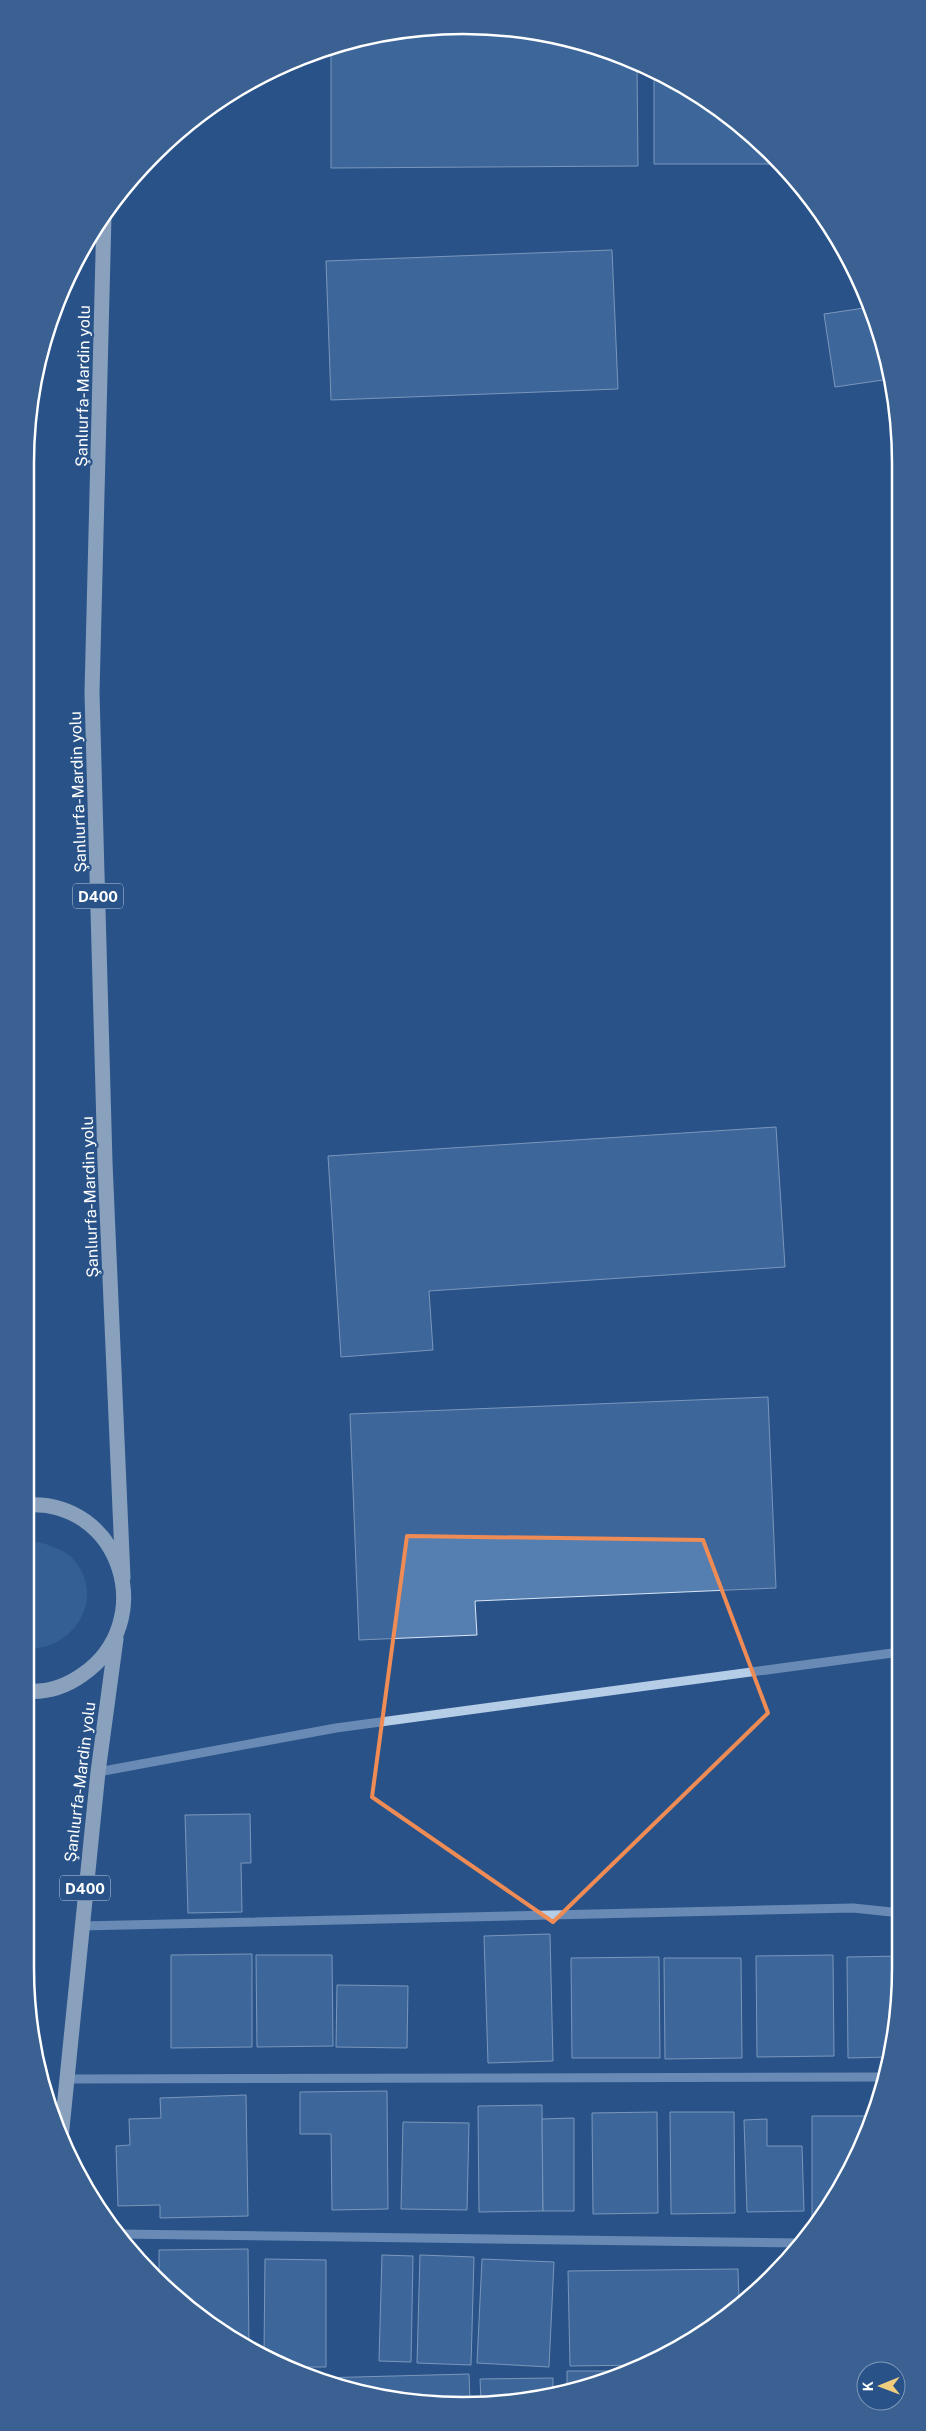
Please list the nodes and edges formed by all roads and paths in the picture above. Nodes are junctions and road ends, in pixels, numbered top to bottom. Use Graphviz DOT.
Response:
graph roads {
  1 [pos="104,229"];
  2 [pos="34,1504"];
  3 [pos="122,1578"];
  4 [pos="116,1639"];
  5 [pos="892,1653"];
  6 [pos="34,1692"];
  7 [pos="98,1772"];
  8 [pos="892,1912"];
  9 [pos="81,1926"];
  10 [pos="878,2077"];
  11 [pos="67,2079"];
  12 [pos="63,2122"];
  13 [pos="126,2234"];
  14 [pos="793,2243"];
  1 -- 3 [label="highway, Şanlıurfa-Mardin yolu / D400"];
  2 -- 3 [label="highway"];
  3 -- 4 [label="highway"];
  4 -- 6 [label="highway"];
  4 -- 7 [label="highway, Şanlıurfa-Mardin yolu / D400"];
  5 -- 7 [label="street"];
  7 -- 9 [label="highway, Şanlıurfa-Mardin yolu / D400"];
  8 -- 9 [label="street"];
  9 -- 11 [label="highway, Şanlıurfa-Mardin yolu / D400"];
  10 -- 11 [label="street"];
  11 -- 12 [label="highway, Şanlıurfa-Mardin yolu / D400"];
  13 -- 14 [label="street"];
}
